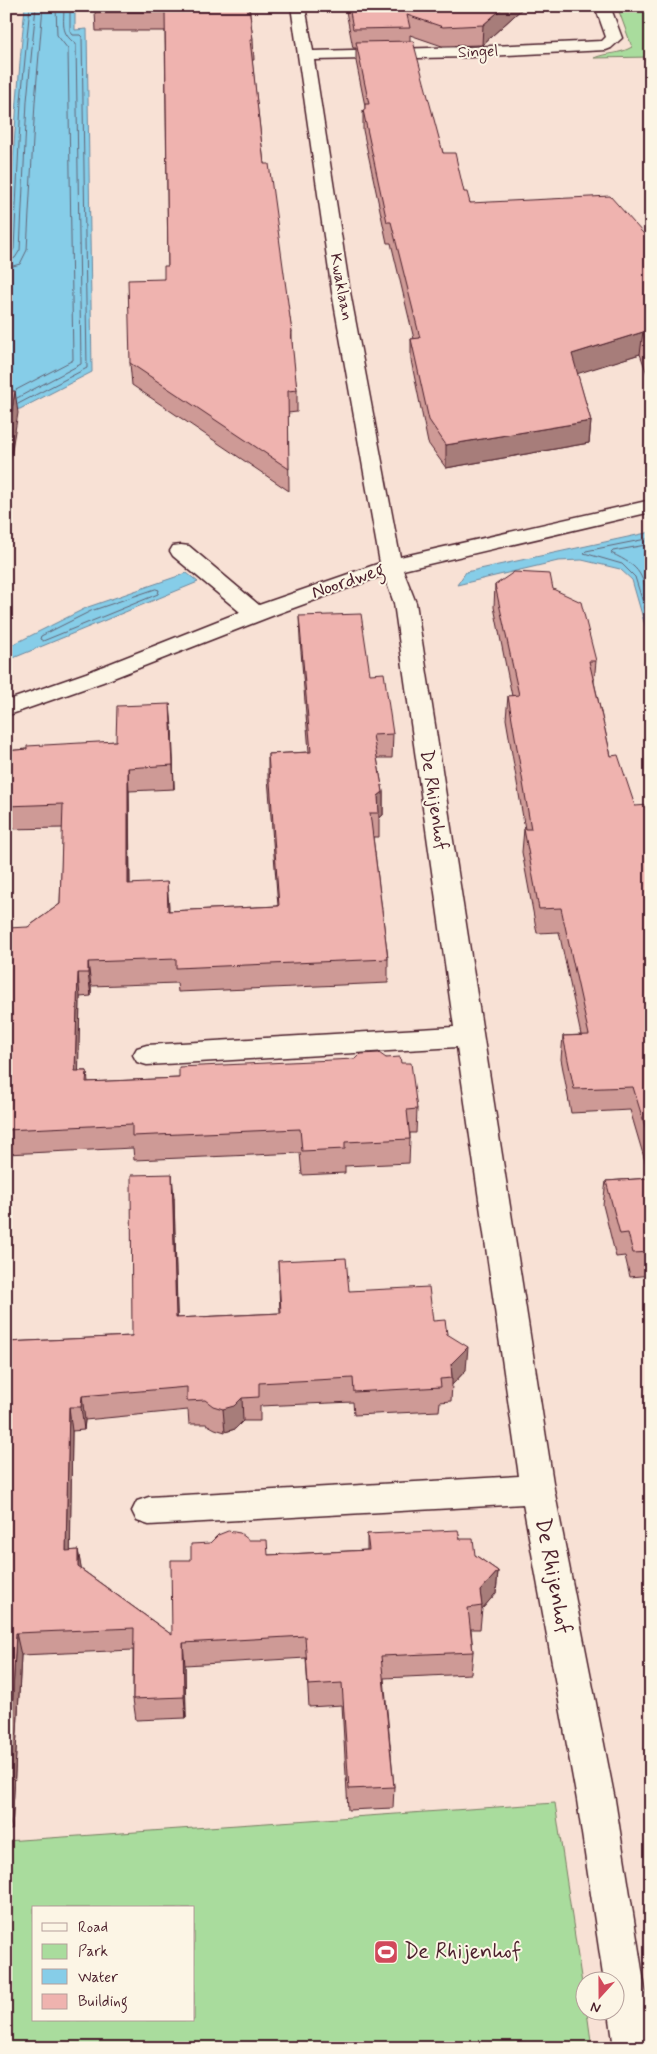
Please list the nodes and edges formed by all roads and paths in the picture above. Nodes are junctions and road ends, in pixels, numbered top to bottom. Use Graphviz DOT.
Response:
graph roads {
  1 [pos="298,6"];
  2 [pos="602,6"];
  3 [pos="306,56"];
  4 [pos="651,506"];
  5 [pos="181,551"];
  6 [pos="391,566"];
  7 [pos="255,613"];
  8 [pos="56,692"];
  9 [pos="6,709"];
  10 [pos="6,720"];
  11 [pos="470,1036"];
  12 [pos="147,1055"];
  13 [pos="537,1489"];
  14 [pos="149,1511"];
  15 [pos="634,2048"];
  1 -- 3 [label="street, Kwaklaan"];
  2 -- 3 [label="street, Singel"];
  3 -- 6 [label="street, Kwaklaan"];
  4 -- 6 [label="street, Noordweg"];
  5 -- 7 [label="street"];
  6 -- 7 [label="street, Noordweg"];
  6 -- 11 [label="street, De Rhijenhof"];
  7 -- 8 [label="street, Noordweg"];
  8 -- 9 [label="street, Noordweg"];
  8 -- 10 [label="street, Noordweg"];
  11 -- 12 [label="street"];
  11 -- 13 [label="street, De Rhijenhof"];
  13 -- 14 [label="street"];
  13 -- 15 [label="street, De Rhijenhof"];
}
